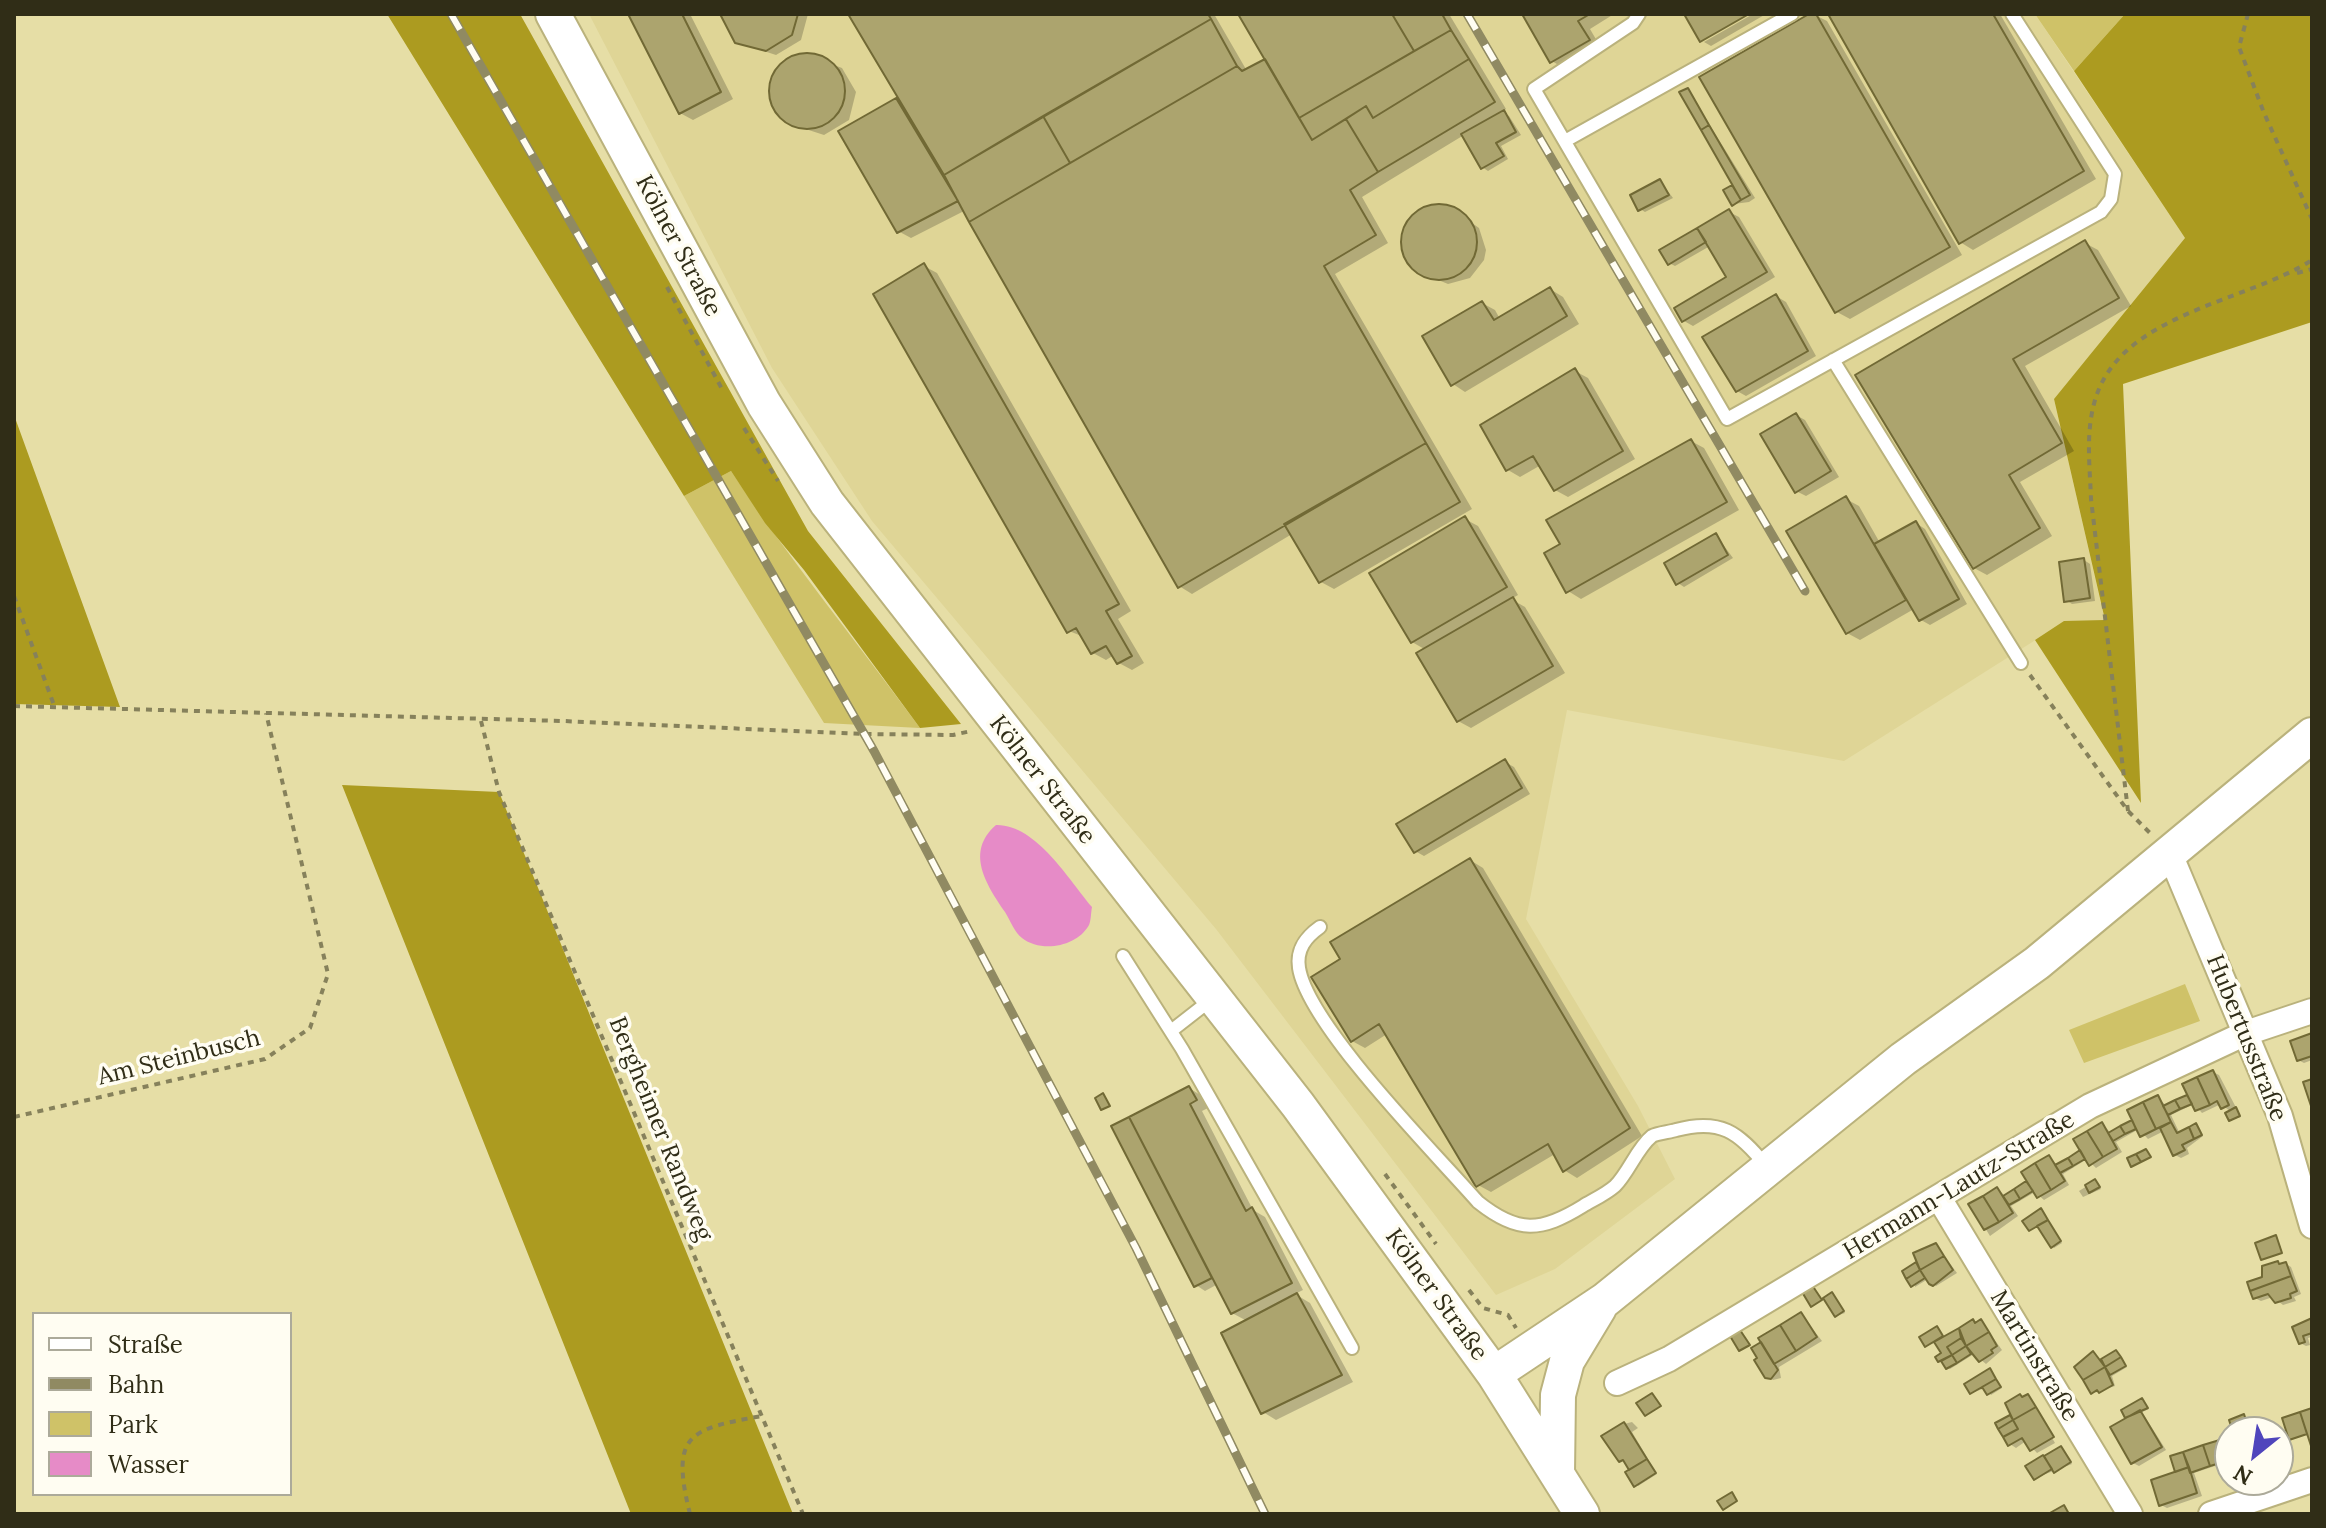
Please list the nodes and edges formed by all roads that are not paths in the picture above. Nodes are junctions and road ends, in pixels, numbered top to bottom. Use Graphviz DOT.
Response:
graph roads {
  1 [pos="553,14"];
  2 [pos="1639,14"];
  3 [pos="1792,14"];
  4 [pos="2012,14"];
  5 [pos="1565,141"];
  6 [pos="1833,360"];
  7 [pos="2021,663"];
  8 [pos="2312,735"];
  9 [pos="2170,854"];
  10 [pos="1320,927"];
  11 [pos="1123,956"];
  12 [pos="1215,997"];
  13 [pos="2312,1011"];
  14 [pos="1171,1031"];
  15 [pos="2246,1033"];
  16 [pos="1768,1168"];
  17 [pos="1939,1198"];
  18 [pos="2312,1226"];
  19 [pos="1605,1300"];
  20 [pos="1352,1348"];
  21 [pos="1494,1374"];
  22 [pos="1617,1383"];
  23 [pos="1557,1473"];
  24 [pos="2312,1480"];
  25 [pos="1582,1514"];
  26 [pos="2130,1514"];
  27 [pos="2211,1514"];
  1 -- 12 [label="main road, Kölner Straße"];
  2 -- 5 [label="lane"];
  3 -- 5 [label="lane"];
  4 -- 6 [label="lane"];
  5 -- 6 [label="lane"];
  6 -- 7 [label="lane"];
  8 -- 9 [label="main road"];
  9 -- 15 [label="street, Hubertusstraße"];
  9 -- 16 [label="main road"];
  10 -- 16 [label="lane"];
  11 -- 14 [label="lane"];
  12 -- 14 [label="lane"];
  12 -- 21 [label="main road, Kölner Straße"];
  13 -- 15 [label="street, Hermann-Lautz-Straße"];
  14 -- 20 [label="lane"];
  15 -- 17 [label="street, Hermann-Lautz-Straße"];
  15 -- 18 [label="street, Hubertusstraße"];
  16 -- 19 [label="main road"];
  17 -- 22 [label="street, Hermann-Lautz-Straße"];
  17 -- 26 [label="street, Martinstraße"];
  19 -- 21 [label="main road"];
  19 -- 23 [label="main road"];
  21 -- 23 [label="main road, Kölner Straße"];
  23 -- 25 [label="main road, Kölner Straße"];
  24 -- 27 [label="street"];
}
